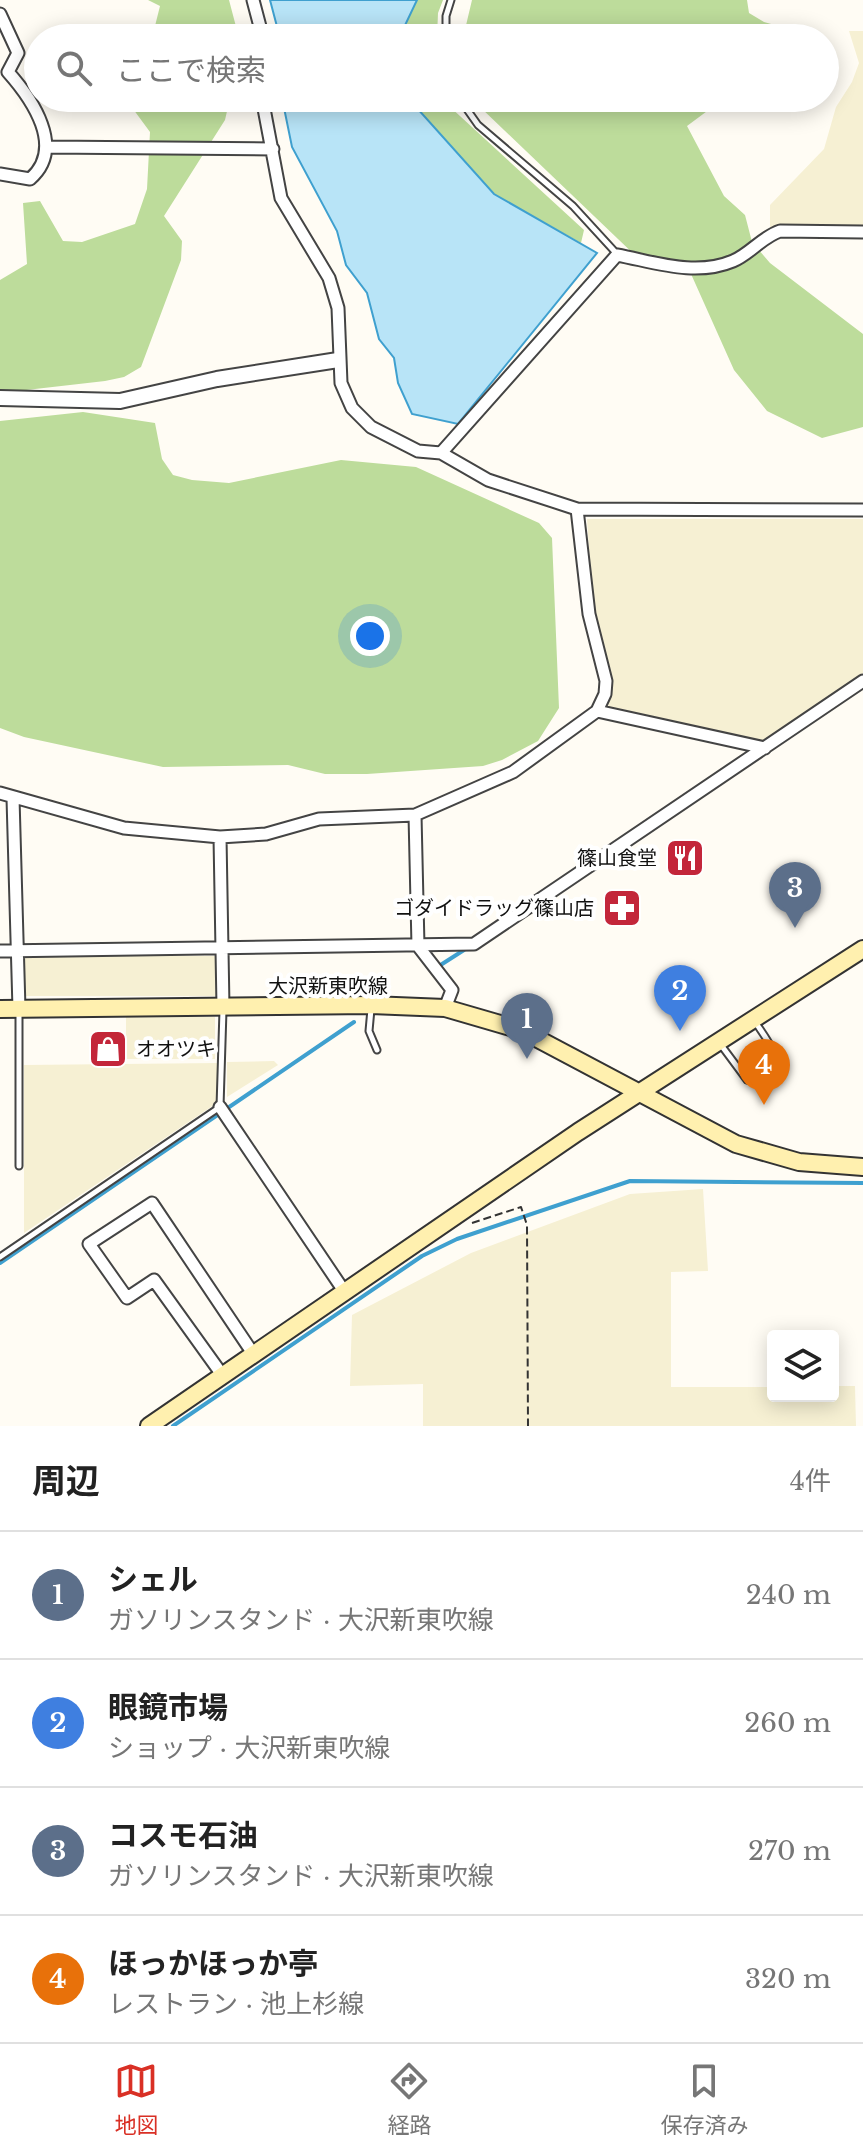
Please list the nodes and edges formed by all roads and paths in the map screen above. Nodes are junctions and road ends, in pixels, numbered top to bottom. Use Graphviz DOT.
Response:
graph roads {
  1 [pos="253,0"];
  2 [pos="451,0"];
  3 [pos="0,14"];
  4 [pos="259,24"];
  5 [pos="446,24"];
  6 [pos="24,90"];
  7 [pos="36,112"];
  8 [pos="265,112"];
  9 [pos="469,112"];
  10 [pos="47,147"];
  11 [pos="273,149"];
  12 [pos="0,174"];
  13 [pos="863,232"];
  14 [pos="617,255"];
  15 [pos="338,360"];
  16 [pos="0,398"];
  17 [pos="441,453"];
  18 [pos="577,509"];
  19 [pos="863,510"];
  20 [pos="863,681"];
  21 [pos="597,711"];
  22 [pos="765,748"];
  23 [pos="0,793"];
  24 [pos="13,798"];
  25 [pos="415,815"];
  26 [pos="220,837"];
  27 [pos="418,946"];
  28 [pos="863,949"];
  29 [pos="221,950"];
  30 [pos="0,951"];
  31 [pos="17,951"];
  32 [pos="371,1005"];
  33 [pos="223,1007"];
  34 [pos="445,1008"];
  35 [pos="0,1009"];
  36 [pos="19,1009"];
  37 [pos="753,1020"];
  38 [pos="719,1040"];
  39 [pos="377,1050"];
  40 [pos="637,1094"];
  41 [pos="220,1107"];
  42 [pos="19,1166"];
  43 [pos="863,1167"];
  44 [pos="468,1225"];
  45 [pos="0,1257"];
  46 [pos="344,1291"];
  47 [pos="254,1355"];
  48 [pos="223,1376"];
  49 [pos="149,1426"];
  50 [pos="528,1426"];
  1 -- 4 [label="street"];
  2 -- 5 [label="lane"];
  3 -- 6 [label="street"];
  7 -- 10 [label="street"];
  8 -- 11 [label="street"];
  9 -- 14 [label="lane"];
  10 -- 11 [label="street"];
  10 -- 12 [label="street"];
  11 -- 15 [label="street"];
  13 -- 14 [label="street"];
  14 -- 17 [label="street"];
  15 -- 16 [label="street"];
  15 -- 17 [label="street"];
  17 -- 18 [label="street"];
  18 -- 19 [label="street"];
  18 -- 21 [label="street"];
  20 -- 22 [label="street"];
  21 -- 22 [label="street"];
  21 -- 25 [label="street"];
  22 -- 27 [label="street"];
  23 -- 24 [label="street"];
  24 -- 26 [label="street"];
  24 -- 31 [label="street"];
  25 -- 26 [label="street"];
  25 -- 27 [label="street"];
  26 -- 29 [label="street"];
  27 -- 29 [label="street"];
  27 -- 34 [label="street"];
  28 -- 37 [label="main road"];
  29 -- 31 [label="street"];
  29 -- 33 [label="street"];
  30 -- 31 [label="street"];
  31 -- 36 [label="street"];
  32 -- 33 [label="main road, 大沢新東吹線"];
  32 -- 34 [label="main road, 大沢新東吹線"];
  32 -- 39 [label="lane"];
  33 -- 36 [label="main road, 大沢新東吹線"];
  33 -- 41 [label="lane"];
  34 -- 40 [label="main road, 大沢新東吹線"];
  35 -- 36 [label="main road, 大沢新東吹線"];
  36 -- 42 [label="lane"];
  37 -- 38 [label="main road"];
  37 -- 38 [label="lane"];
  38 -- 40 [label="main road"];
  40 -- 43 [label="main road, 大沢新東吹線"];
  40 -- 46 [label="main road"];
  41 -- 45 [label="lane"];
  41 -- 46 [label="street"];
  44 -- 50 [label="path"];
  46 -- 47 [label="main road"];
  47 -- 48 [label="main road"];
  47 -- 48 [label="street"];
  48 -- 49 [label="main road"];
}
